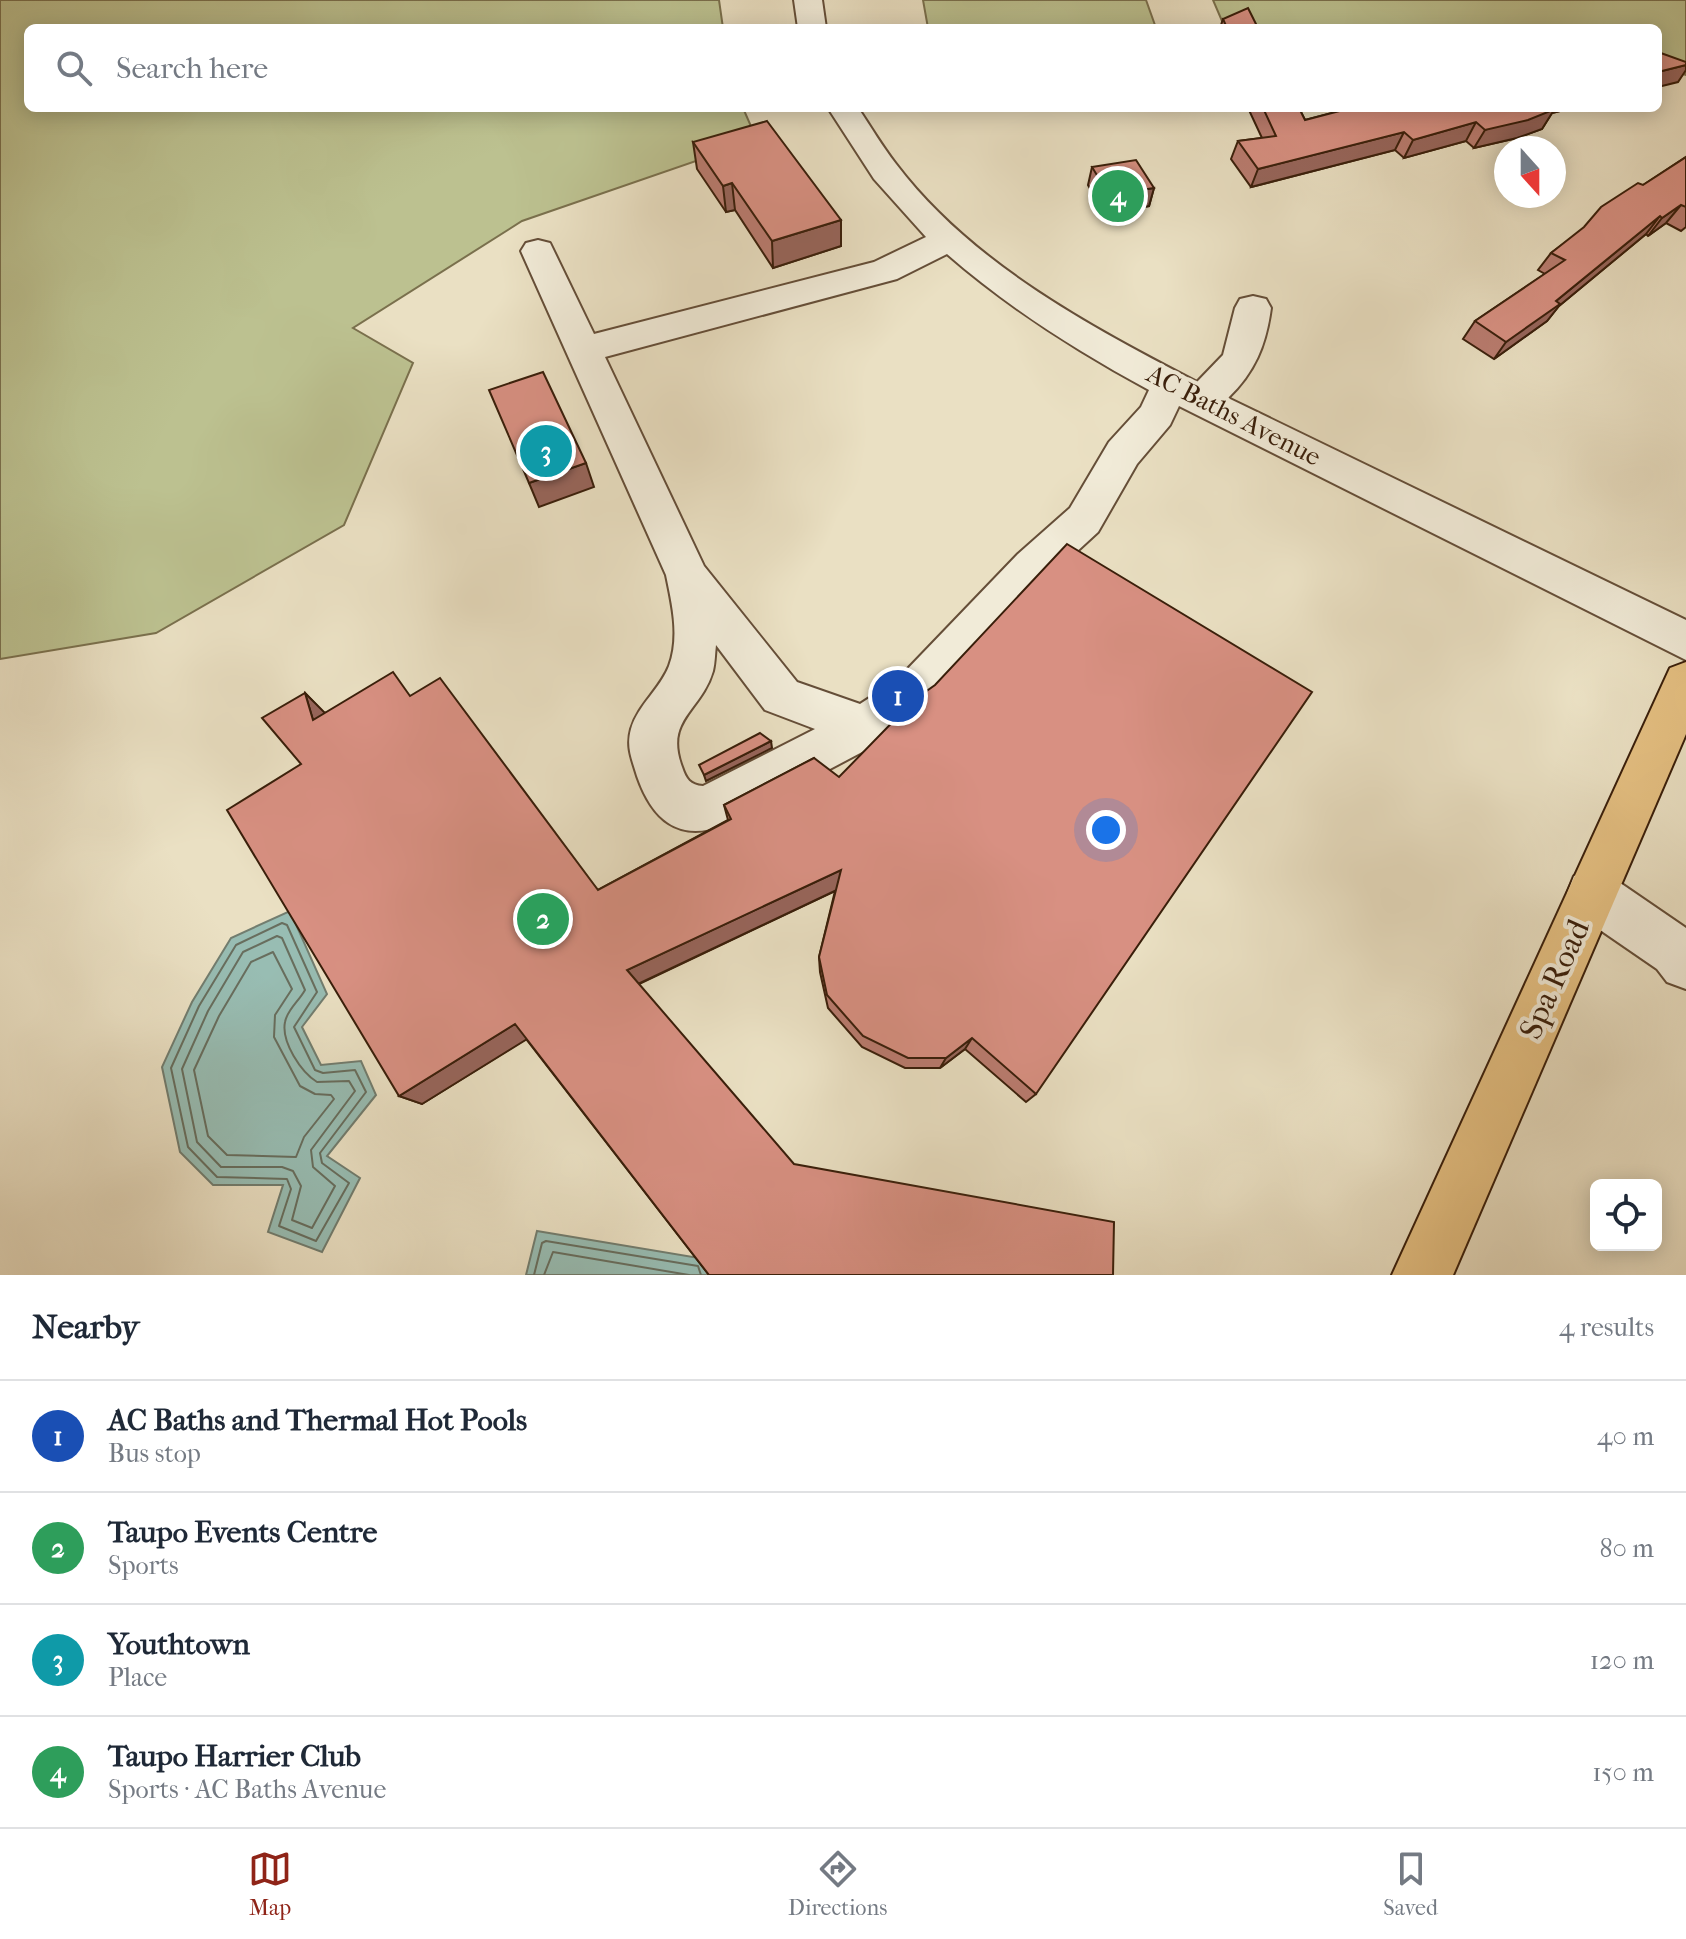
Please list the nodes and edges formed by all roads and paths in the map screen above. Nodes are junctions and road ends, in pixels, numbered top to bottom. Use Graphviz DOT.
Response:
graph roads {
  1 [pos="808,0"];
  2 [pos="811,24"];
  3 [pos="853,112"];
  4 [pos="950,239"];
  5 [pos="538,251"];
  6 [pos="1253,308"];
  7 [pos="585,349"];
  8 [pos="1185,392"];
  9 [pos="687,575"];
  10 [pos="1686,641"];
  11 [pos="1686,682"];
  12 [pos="865,727"];
  13 [pos="1592,894"];
  14 [pos="1686,963"];
  15 [pos="1422,1275"];
  1 -- 2 [label="street"];
  3 -- 4 [label="street, AC Baths Avenue"];
  4 -- 7 [label="street"];
  4 -- 8 [label="street, AC Baths Avenue"];
  5 -- 7 [label="street"];
  6 -- 8 [label="street"];
  7 -- 9 [label="street"];
  8 -- 10 [label="street, AC Baths Avenue"];
  8 -- 12 [label="street"];
  9 -- 12 [label="street"];
  9 -- 12 [label="street"];
  11 -- 13 [label="main road, Spa Road"];
  13 -- 14 [label="street"];
  13 -- 15 [label="main road, Spa Road"];
}
